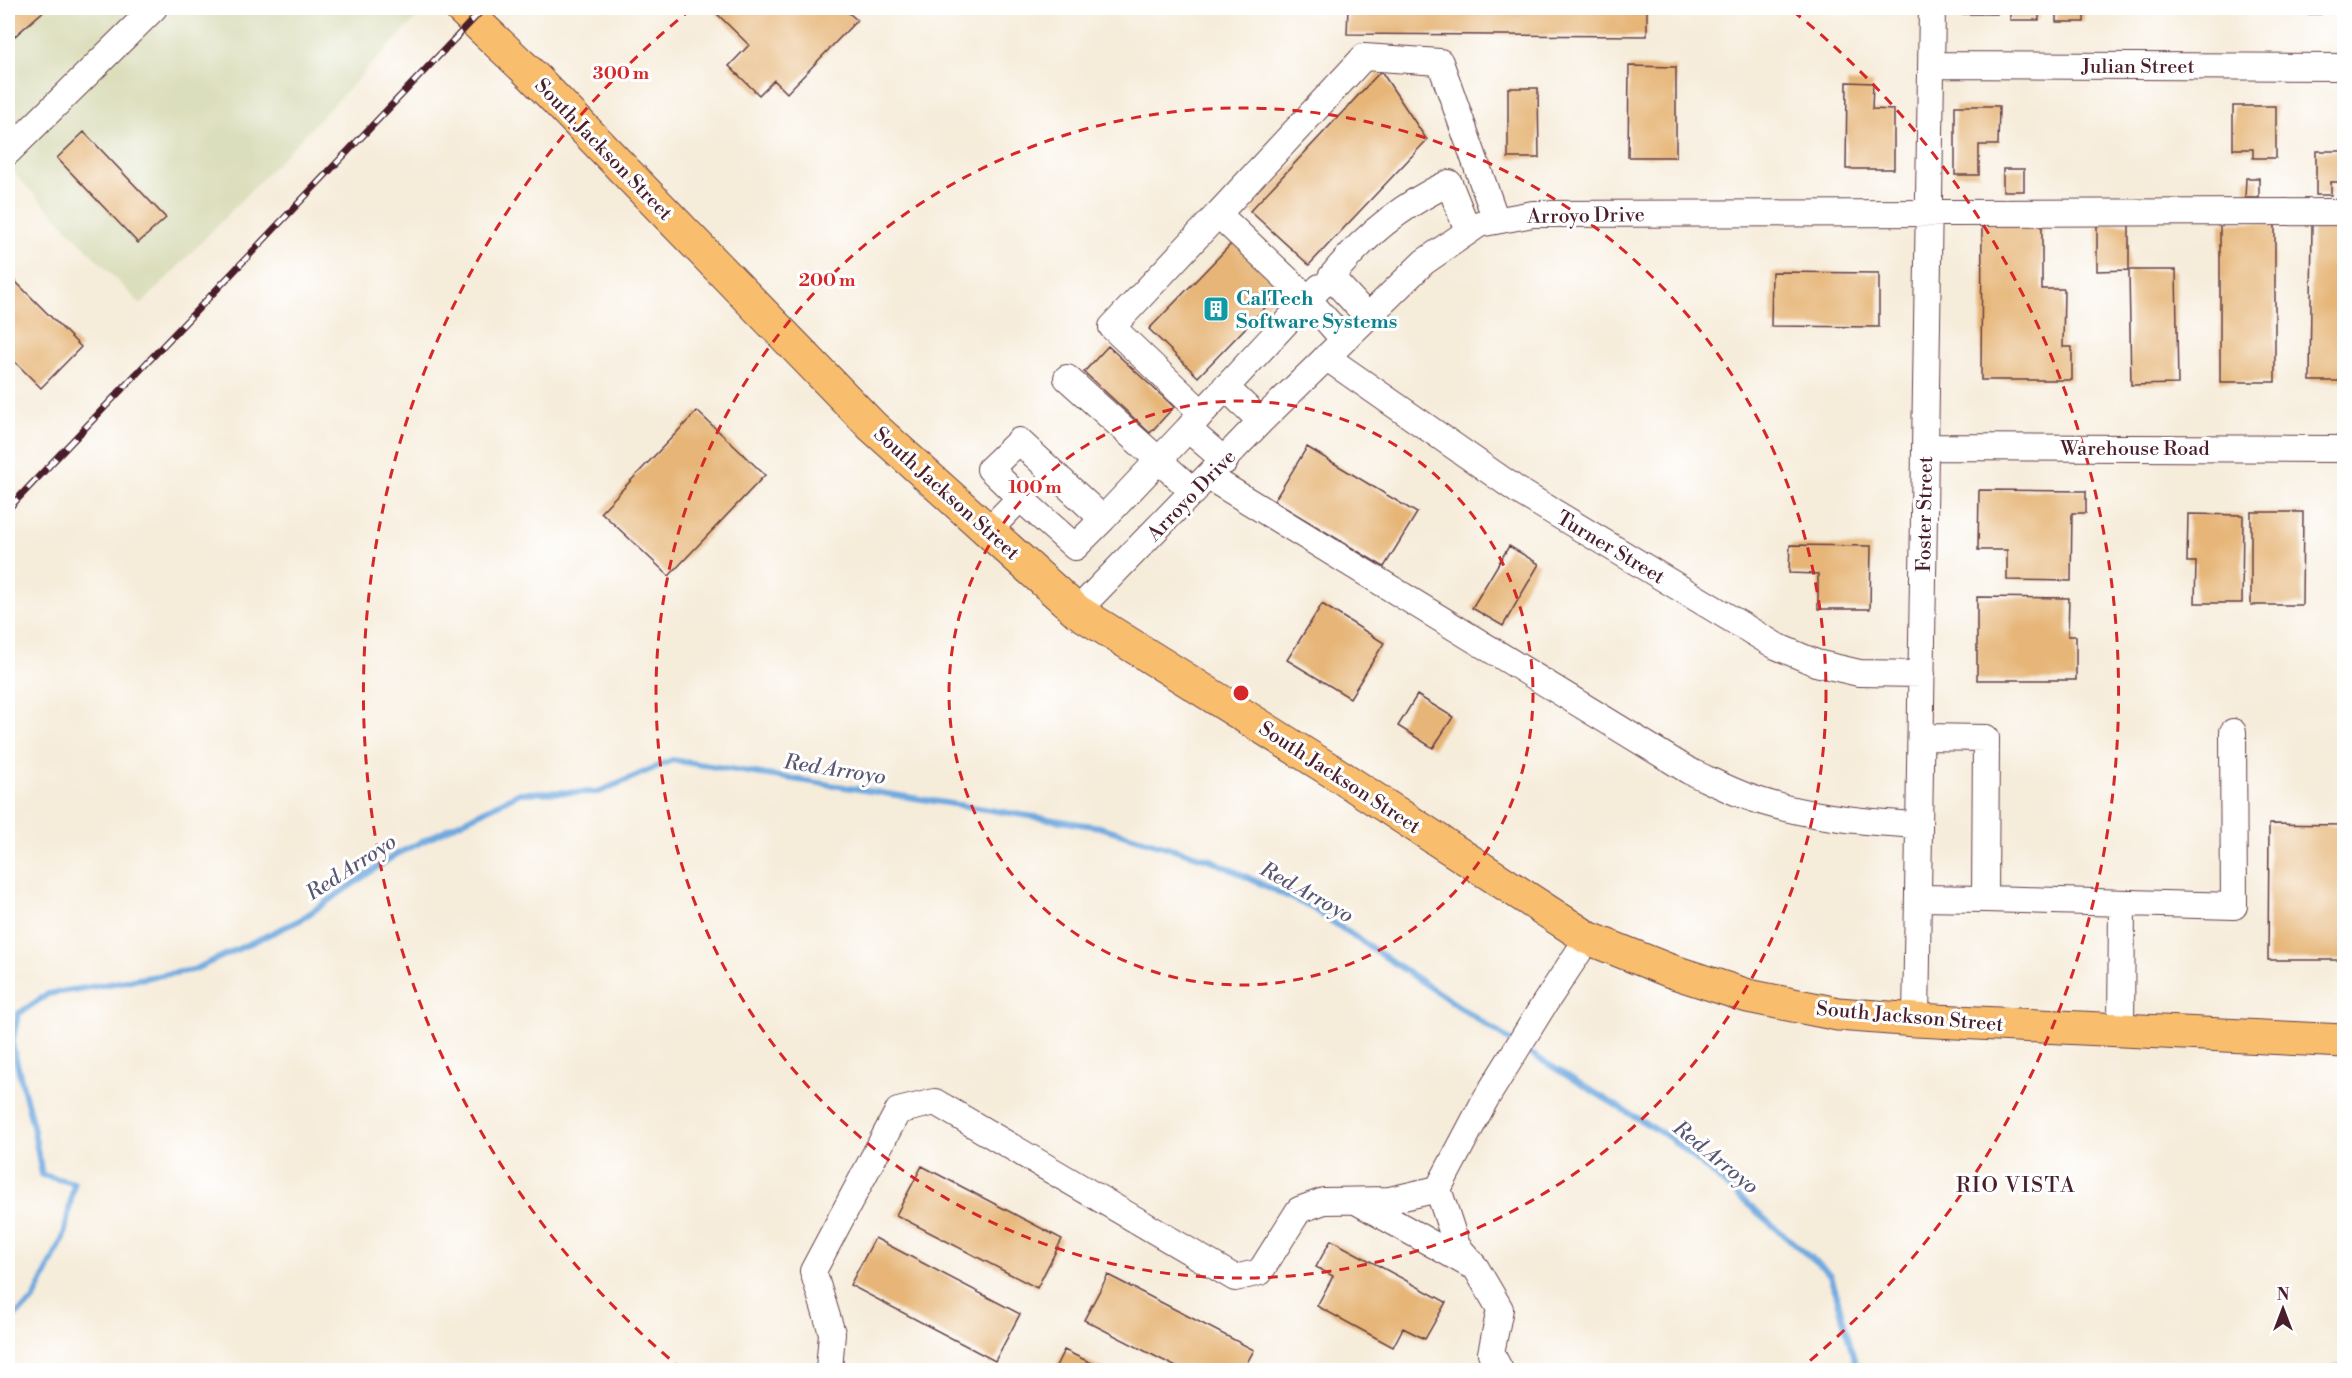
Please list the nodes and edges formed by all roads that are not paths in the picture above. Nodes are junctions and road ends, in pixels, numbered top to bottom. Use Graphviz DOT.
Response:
graph roads {
  1 [pos="154,8"];
  2 [pos="461,8"];
  3 [pos="1932,8"];
  4 [pos="1931,64"];
  5 [pos="2344,67"];
  6 [pos="8,152"];
  7 [pos="1478,171"];
  8 [pos="1449,183"];
  9 [pos="1929,212"];
  10 [pos="2344,212"];
  11 [pos="1218,214"];
  12 [pos="1496,220"];
  13 [pos="1467,231"];
  14 [pos="1330,277"];
  15 [pos="1308,299"];
  16 [pos="1368,317"];
  17 [pos="1335,348"];
  18 [pos="1066,378"];
  19 [pos="1225,387"];
  20 [pos="1195,421"];
  21 [pos="1261,421"];
  22 [pos="1925,447"];
  23 [pos="2344,448"];
  24 [pos="1158,462"];
  25 [pos="1209,476"];
  26 [pos="1020,498"];
  27 [pos="1104,519"];
  28 [pos="988,531"];
  29 [pos="1077,611"];
  30 [pos="1922,674"];
  31 [pos="2233,732"];
  32 [pos="1921,737"];
  33 [pos="1919,825"];
  34 [pos="1918,898"];
  35 [pos="1985,899"];
  36 [pos="2122,903"];
  37 [pos="1588,938"];
  38 [pos="1916,1020"];
  39 [pos="2121,1029"];
  40 [pos="2344,1041"];
  41 [pos="1438,1189"];
  42 [pos="1356,1200"];
  43 [pos="1476,1268"];
  44 [pos="829,1371"];
  45 [pos="1500,1371"];
  1 -- 6 [label="street"];
  2 -- 28 [label="main road, South Jackson Street"];
  3 -- 4 [label="street, Foster Street"];
  4 -- 5 [label="street, Julian Street"];
  4 -- 9 [label="street, Foster Street"];
  7 -- 8 [label="street"];
  7 -- 11 [label="street"];
  7 -- 12 [label="street"];
  8 -- 13 [label="street"];
  8 -- 14 [label="street"];
  9 -- 10 [label="street, Arroyo Drive"];
  9 -- 12 [label="street, Arroyo Drive"];
  9 -- 22 [label="street, Foster Street"];
  11 -- 15 [label="street, Turner Street"];
  11 -- 20 [label="street"];
  12 -- 13 [label="street, Arroyo Drive"];
  13 -- 16 [label="street, Arroyo Drive"];
  14 -- 15 [label="street"];
  14 -- 16 [label="street"];
  15 -- 17 [label="street, Turner Street"];
  15 -- 19 [label="street"];
  16 -- 17 [label="street, Arroyo Drive"];
  17 -- 21 [label="street, Arroyo Drive"];
  17 -- 30 [label="street, Turner Street"];
  18 -- 24 [label="street"];
  19 -- 20 [label="street"];
  19 -- 21 [label="street"];
  20 -- 24 [label="street"];
  20 -- 25 [label="street"];
  21 -- 25 [label="street, Arroyo Drive"];
  22 -- 23 [label="street, Warehouse Road"];
  22 -- 30 [label="street, Foster Street"];
  24 -- 25 [label="street"];
  24 -- 27 [label="street"];
  25 -- 29 [label="street, Arroyo Drive"];
  25 -- 33 [label="street"];
  26 -- 27 [label="street"];
  26 -- 27 [label="street"];
  26 -- 28 [label="street"];
  28 -- 29 [label="main road, South Jackson Street"];
  29 -- 37 [label="main road, South Jackson Street"];
  30 -- 32 [label="street, Foster Street"];
  31 -- 36 [label="street"];
  32 -- 33 [label="street, Foster Street"];
  32 -- 35 [label="street"];
  33 -- 34 [label="street, Foster Street"];
  34 -- 35 [label="street"];
  34 -- 38 [label="street, Foster Street"];
  35 -- 36 [label="street"];
  36 -- 39 [label="street"];
  37 -- 38 [label="main road, South Jackson Street"];
  37 -- 41 [label="street"];
  38 -- 39 [label="main road, South Jackson Street"];
  39 -- 40 [label="main road, South Jackson Street"];
  41 -- 42 [label="street"];
  41 -- 43 [label="street"];
  42 -- 43 [label="street"];
  42 -- 44 [label="street"];
  43 -- 45 [label="street"];
}
